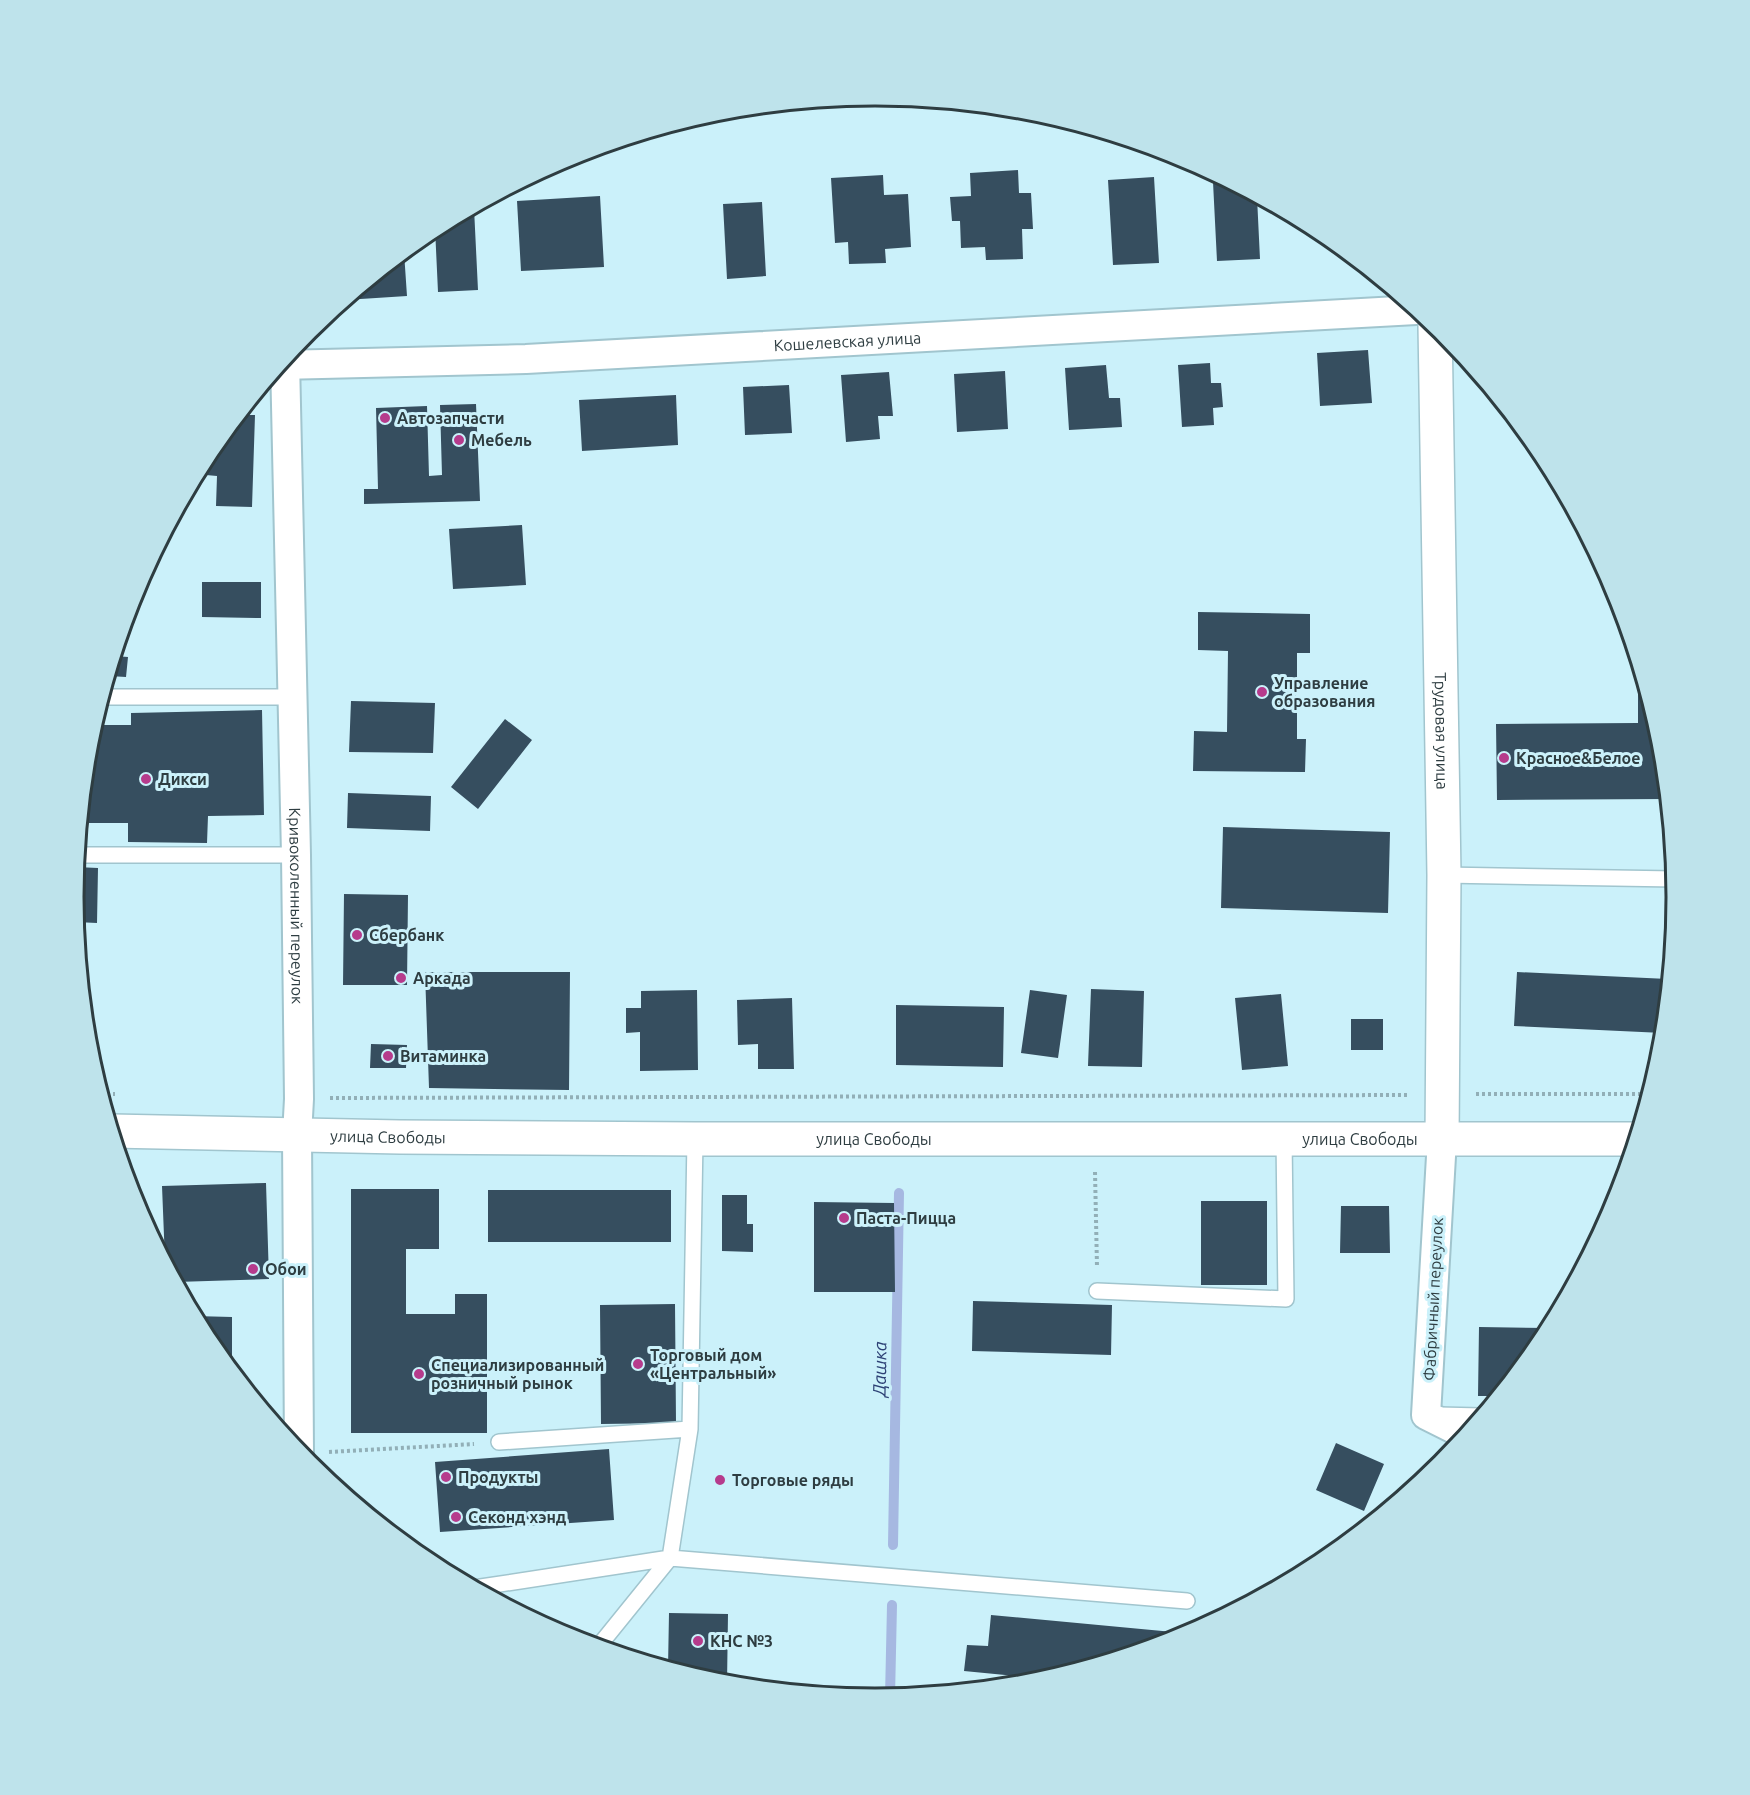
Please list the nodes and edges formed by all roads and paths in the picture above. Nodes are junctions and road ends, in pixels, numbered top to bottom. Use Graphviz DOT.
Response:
graph roads {
  1 [pos="1405,311"];
  2 [pos="1435,339"];
  3 [pos="292,363"];
  4 [pos="283,373"];
  5 [pos="110,697"];
  6 [pos="292,697"];
  7 [pos="86,855"];
  8 [pos="296,855"];
  9 [pos="1444,874"];
  10 [pos="1665,879"];
  11 [pos="109,1094"];
  12 [pos="123,1094"];
  13 [pos="1443,1094"];
  14 [pos="1641,1094"];
  15 [pos="299,1098"];
  16 [pos="120,1131"];
  17 [pos="297,1135"];
  18 [pos="1094,1138"];
  19 [pos="1284,1138"];
  20 [pos="694,1139"];
  21 [pos="1442,1139"];
  22 [pos="1628,1139"];
  23 [pos="1097,1291"];
  24 [pos="1426,1415"];
  25 [pos="1473,1416"];
  26 [pos="690,1430"];
  27 [pos="1458,1431"];
  28 [pos="499,1442"];
  29 [pos="311,1452"];
  30 [pos="312,1453"];
  31 [pos="670,1558"];
  32 [pos="485,1586"];
  33 [pos="1187,1601"];
  34 [pos="603,1640"];
  1 -- 3 [label="street, Кошелевская улица"];
  2 -- 9 [label="main road, Трудовая улица"];
  4 -- 6 [label="street, Кривоколенный переулок"];
  5 -- 6 [label="lane"];
  6 -- 8 [label="street, Кривоколенный переулок"];
  7 -- 8 [label="lane"];
  8 -- 15 [label="street, Кривоколенный переулок"];
  9 -- 10 [label="lane"];
  9 -- 13 [label="main road, Трудовая улица"];
  11 -- 12 [label="path"];
  13 -- 14 [label="path"];
  13 -- 15 [label="path"];
  13 -- 21 [label="main road, Трудовая улица"];
  15 -- 17 [label="street, Кривоколенный переулок"];
  16 -- 17 [label="main road, улица Свободы"];
  17 -- 20 [label="main road, улица Свободы"];
  17 -- 29 [label="street, Кривоколенный переулок"];
  18 -- 19 [label="main road, улица Свободы"];
  18 -- 20 [label="main road, улица Свободы"];
  18 -- 23 [label="path"];
  19 -- 21 [label="main road, улица Свободы"];
  19 -- 23 [label="lane"];
  20 -- 26 [label="lane"];
  21 -- 22 [label="main road, улица Свободы"];
  21 -- 24 [label="street, Фабричный переулок"];
  24 -- 25 [label="lane"];
  24 -- 27 [label="street"];
  26 -- 28 [label="lane"];
  26 -- 31 [label="lane"];
  28 -- 30 [label="path"];
  31 -- 32 [label="lane"];
  31 -- 33 [label="lane"];
  31 -- 34 [label="lane"];
}
